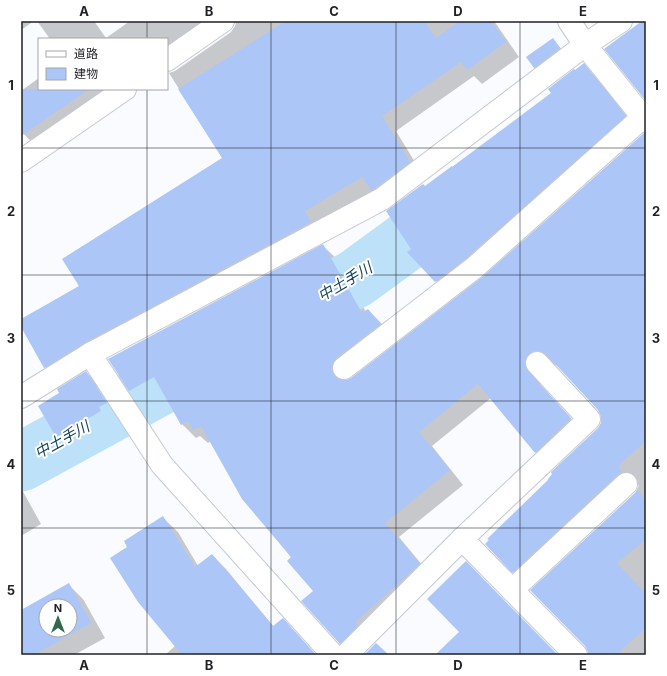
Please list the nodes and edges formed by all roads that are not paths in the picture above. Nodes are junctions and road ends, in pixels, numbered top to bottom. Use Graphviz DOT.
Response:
graph roads {
  1 [pos="223,21"];
  2 [pos="568,21"];
  3 [pos="620,21"];
  4 [pos="585,45"];
  5 [pos="168,59"];
  6 [pos="124,90"];
  7 [pos="645,119"];
  8 [pos="21,161"];
  9 [pos="91,355"];
  10 [pos="537,363"];
  11 [pos="344,368"];
  12 [pos="21,397"];
  13 [pos="626,484"];
  14 [pos="462,539"];
  15 [pos="512,590"];
  16 [pos="333,655"];
  17 [pos="346,655"];
  18 [pos="576,655"];
  1 -- 5 [label="street"];
  2 -- 4 [label="street"];
  3 -- 4 [label="street"];
  4 -- 7 [label="street"];
  4 -- 9 [label="street"];
  6 -- 8 [label="street"];
  7 -- 11 [label="street"];
  9 -- 12 [label="street"];
  9 -- 16 [label="street"];
  10 -- 14 [label="street"];
  13 -- 15 [label="street"];
  14 -- 15 [label="street"];
  14 -- 17 [label="street"];
  15 -- 18 [label="street"];
}
